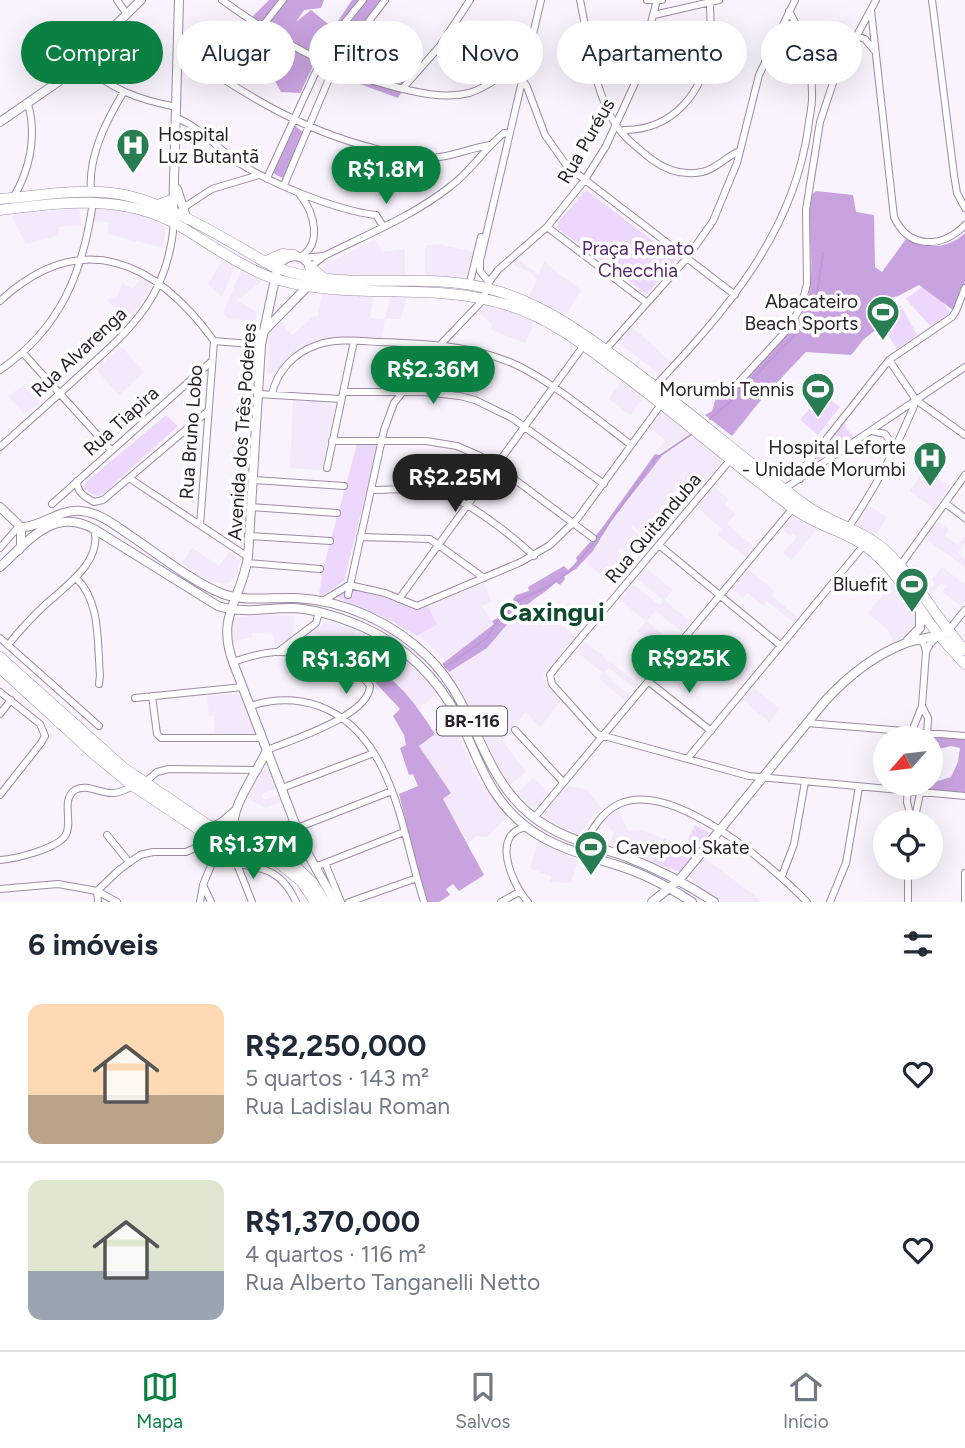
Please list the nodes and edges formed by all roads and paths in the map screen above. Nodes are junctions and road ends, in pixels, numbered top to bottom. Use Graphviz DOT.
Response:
graph roads {
  1 [pos="117,0"];
  2 [pos="141,0"];
  3 [pos="179,0"];
  4 [pos="222,0"];
  5 [pos="283,0"];
  6 [pos="363,0"];
  7 [pos="385,0"];
  8 [pos="470,0"];
  9 [pos="539,0"];
  10 [pos="580,0"];
  11 [pos="647,0"];
  12 [pos="659,0"];
  13 [pos="719,0"];
  14 [pos="795,0"];
  15 [pos="876,0"];
  16 [pos="932,0"];
  17 [pos="710,3"];
  18 [pos="789,10"];
  19 [pos="871,10"];
  20 [pos="126,13"];
  21 [pos="654,15"];
  22 [pos="118,21"];
  23 [pos="179,21"];
  24 [pos="251,21"];
  25 [pos="266,21"];
  26 [pos="346,21"];
  27 [pos="369,21"];
  28 [pos="534,21"];
  29 [pos="795,21"];
  30 [pos="862,26"];
  31 [pos="862,38"];
  32 [pos="875,51"];
  33 [pos="309,83"];
  34 [pos="55,84"];
  35 [pos="109,84"];
  36 [pos="179,84"];
  37 [pos="229,84"];
  38 [pos="327,84"];
  39 [pos="387,84"];
  40 [pos="490,84"];
  41 [pos="519,84"];
  42 [pos="525,84"];
  43 [pos="810,84"];
  44 [pos="832,84"];
  45 [pos="402,89"];
  46 [pos="123,93"];
  47 [pos="517,93"];
  48 [pos="530,94"];
  49 [pos="828,96"];
  50 [pos="812,98"];
  51 [pos="28,104"];
  52 [pos="178,107"];
  53 [pos="620,116"];
  54 [pos="177,118"];
  55 [pos="293,119"];
  56 [pos="0,122"];
  57 [pos="615,125"];
  58 [pos="309,127"];
  59 [pos="623,131"];
  60 [pos="505,136"];
  61 [pos="806,143"];
  62 [pos="491,144"];
  63 [pos="815,146"];
  64 [pos="740,151"];
  65 [pos="241,164"];
  66 [pos="259,174"];
  67 [pos="267,178"];
  68 [pos="238,179"];
  69 [pos="22,181"];
  70 [pos="584,181"];
  71 [pos="284,185"];
  72 [pos="176,186"];
  73 [pos="299,194"];
  74 [pos="26,197"];
  75 [pos="92,197"];
  76 [pos="13,198"];
  77 [pos="314,198"];
  78 [pos="0,199"];
  79 [pos="174,200"];
  80 [pos="307,204"];
  81 [pos="158,205"];
  82 [pos="965,208"];
  83 [pos="0,210"];
  84 [pos="176,214"];
  85 [pos="372,215"];
  86 [pos="398,218"];
  87 [pos="965,225"];
  88 [pos="383,226"];
  89 [pos="547,227"];
  90 [pos="373,232"];
  91 [pos="687,258"];
  92 [pos="82,260"];
  93 [pos="264,262"];
  94 [pos="304,267"];
  95 [pos="498,270"];
  96 [pos="275,274"];
  97 [pos="482,275"];
  98 [pos="159,283"];
  99 [pos="469,286"];
  100 [pos="965,288"];
  101 [pos="487,289"];
  102 [pos="735,295"];
  103 [pos="270,300"];
  104 [pos="0,301"];
  105 [pos="291,303"];
  106 [pos="646,303"];
  107 [pos="468,315"];
  108 [pos="262,333"];
  109 [pos="214,341"];
  110 [pos="354,341"];
  111 [pos="261,345"];
  112 [pos="440,345"];
  113 [pos="584,345"];
  114 [pos="606,349"];
  115 [pos="23,353"];
  116 [pos="889,360"];
  117 [pos="212,361"];
  118 [pos="965,367"];
  119 [pos="0,370"];
  120 [pos="655,386"];
  121 [pos="552,388"];
  122 [pos="400,393"];
  123 [pos="60,394"];
  124 [pos="258,394"];
  125 [pos="272,394"];
  126 [pos="728,394"];
  127 [pos="342,396"];
  128 [pos="915,401"];
  129 [pos="662,403"];
  130 [pos="208,410"];
  131 [pos="524,426"];
  132 [pos="875,428"];
  133 [pos="965,435"];
  134 [pos="382,441"];
  135 [pos="899,441"];
  136 [pos="332,442"];
  137 [pos="631,445"];
  138 [pos="0,447"];
  139 [pos="896,449"];
  140 [pos="111,450"];
  141 [pos="732,459"];
  142 [pos="495,466"];
  143 [pos="327,468"];
  144 [pos="965,475"];
  145 [pos="129,478"];
  146 [pos="800,479"];
  147 [pos="253,480"];
  148 [pos="77,481"];
  149 [pos="604,484"];
  150 [pos="344,486"];
  151 [pos="784,489"];
  152 [pos="371,490"];
  153 [pos="52,503"];
  154 [pos="945,503"];
  155 [pos="467,505"];
  156 [pos="0,507"];
  157 [pos="251,508"];
  158 [pos="793,508"];
  159 [pos="337,513"];
  160 [pos="965,518"];
  161 [pos="574,522"];
  162 [pos="200,525"];
  163 [pos="94,529"];
  164 [pos="18,530"];
  165 [pos="849,532"];
  166 [pos="248,536"];
  167 [pos="360,537"];
  168 [pos="107,538"];
  169 [pos="593,538"];
  170 [pos="330,541"];
  171 [pos="439,543"];
  172 [pos="95,544"];
  173 [pos="659,545"];
  174 [pos="864,545"];
  175 [pos="0,548"];
  176 [pos="17,552"];
  177 [pos="534,556"];
  178 [pos="247,560"];
  179 [pos="900,566"];
  180 [pos="0,567"];
  181 [pos="320,569"];
  182 [pos="76,578"];
  183 [pos="484,578"];
  184 [pos="349,585"];
  185 [pos="348,595"];
  186 [pos="720,596"];
  187 [pos="237,597"];
  188 [pos="399,599"];
  189 [pos="321,601"];
  190 [pos="231,610"];
  191 [pos="920,610"];
  192 [pos="965,610"];
  193 [pos="319,612"];
  194 [pos="944,633"];
  195 [pos="0,638"];
  196 [pos="919,639"];
  197 [pos="682,642"];
  198 [pos="903,644"];
  199 [pos="8,645"];
  200 [pos="780,645"];
  201 [pos="965,650"];
  202 [pos="278,652"];
  203 [pos="926,652"];
  204 [pos="0,657"];
  205 [pos="233,662"];
  206 [pos="965,664"];
  207 [pos="710,666"];
  208 [pos="0,668"];
  209 [pos="649,682"];
  210 [pos="99,684"];
  211 [pos="243,687"];
  212 [pos="0,692"];
  213 [pos="152,696"];
  214 [pos="135,698"];
  215 [pos="10,700"];
  216 [pos="250,706"];
  217 [pos="922,706"];
  218 [pos="0,713"];
  219 [pos="343,718"];
  220 [pos="807,723"];
  221 [pos="99,726"];
  222 [pos="915,726"];
  223 [pos="928,726"];
  224 [pos="515,730"];
  225 [pos="711,730"];
  226 [pos="873,731"];
  227 [pos="603,736"];
  228 [pos="943,736"];
  229 [pos="965,736"];
  230 [pos="262,738"];
  231 [pos="267,750"];
  232 [pos="374,753"];
  233 [pos="688,758"];
  234 [pos="258,770"];
  235 [pos="749,776"];
  236 [pos="763,778"];
  237 [pos="145,782"];
  238 [pos="563,782"];
  239 [pos="805,782"];
  240 [pos="133,786"];
  241 [pos="859,787"];
  242 [pos="873,787"];
  243 [pos="754,788"];
  244 [pos="282,789"];
  245 [pos="392,791"];
  246 [pos="943,794"];
  247 [pos="0,795"];
  248 [pos="965,796"];
  249 [pos="235,811"];
  250 [pos="534,818"];
  251 [pos="212,827"];
  252 [pos="528,827"];
  253 [pos="233,830"];
  254 [pos="720,830"];
  255 [pos="404,832"];
  256 [pos="296,833"];
  257 [pos="107,835"];
  258 [pos="218,840"];
  259 [pos="584,844"];
  260 [pos="214,859"];
  261 [pos="0,860"];
  262 [pos="128,862"];
  263 [pos="325,863"];
  264 [pos="237,864"];
  265 [pos="316,867"];
  266 [pos="965,873"];
  267 [pos="782,876"];
  268 [pos="417,877"];
  269 [pos="680,879"];
  270 [pos="908,880"];
  271 [pos="202,885"];
  272 [pos="0,889"];
  273 [pos="670,889"];
  274 [pos="97,891"];
  275 [pos="519,892"];
  276 [pos="98,902"];
  277 [pos="117,902"];
  278 [pos="200,902"];
  279 [pos="211,902"];
  280 [pos="252,902"];
  281 [pos="296,902"];
  282 [pos="315,902"];
  283 [pos="325,902"];
  284 [pos="335,902"];
  285 [pos="341,902"];
  286 [pos="349,902"];
  287 [pos="424,902"];
  288 [pos="501,902"];
  289 [pos="528,902"];
  290 [pos="653,902"];
  291 [pos="692,902"];
  292 [pos="714,902"];
  293 [pos="807,902"];
  294 [pos="830,902"];
  295 [pos="908,902"];
  296 [pos="965,902"];
  1 -- 20 [label="street"];
  2 -- 20 [label="main road"];
  3 -- 23 [label="main road, Rua Alvarenga"];
  4 -- 24 [label="street"];
  5 -- 25 [label="street"];
  6 -- 26 [label="street"];
  7 -- 27 [label="street"];
  8 -- 45 [label="street"];
  9 -- 28 [label="street"];
  10 -- 57 [label="street"];
  11 -- 12 [label="street"];
  12 -- 21 [label="street, Rua Puréus"];
  13 -- 17 [label="street"];
  14 -- 18 [label="street"];
  15 -- 19 [label="street"];
  16 -- 82 [label="street"];
  17 -- 21 [label="street"];
  17 -- 59 [label="street"];
  18 -- 29 [label="street"];
  18 -- 64 [label="street"];
  19 -- 30 [label="street"];
  19 -- 32 [label="street"];
  20 -- 22 [label="main road"];
  21 -- 53 [label="street, Rua Puréus"];
  31 -- 32 [label="street"];
  32 -- 87 [label="street"];
  33 -- 55 [label="street"];
  34 -- 51 [label="main road"];
  35 -- 46 [label="street"];
  36 -- 52 [label="main road, Rua Alvarenga"];
  37 -- 55 [label="street"];
  38 -- 58 [label="street"];
  39 -- 45 [label="street"];
  40 -- 45 [label="street"];
  41 -- 47 [label="street"];
  42 -- 48 [label="street"];
  43 -- 50 [label="street"];
  44 -- 49 [label="street"];
  46 -- 52 [label="street"];
  46 -- 75 [label="street"];
  47 -- 48 [label="street"];
  47 -- 60 [label="street"];
  48 -- 70 [label="street"];
  49 -- 50 [label="street"];
  49 -- 63 [label="street"];
  50 -- 61 [label="street"];
  51 -- 56 [label="main road"];
  51 -- 69 [label="street"];
  52 -- 54 [label="main road, Rua Alvarenga"];
  53 -- 57 [label="street, Rua Puréus"];
  53 -- 59 [label="street"];
  54 -- 65 [label="street"];
  54 -- 72 [label="main road, Rua Alvarenga"];
  55 -- 58 [label="street"];
  55 -- 67 [label="street"];
  57 -- 59 [label="street"];
  57 -- 70 [label="street, Rua Puréus"];
  58 -- 62 [label="street"];
  58 -- 71 [label="street"];
  59 -- 64 [label="street"];
  60 -- 62 [label="street"];
  60 -- 97 [label="street"];
  60 -- 99 [label="street"];
  61 -- 63 [label="street"];
  61 -- 102 [label="street"];
  62 -- 86 [label="street"];
  63 -- 126 [label="street"];
  64 -- 91 [label="street"];
  65 -- 66 [label="street"];
  65 -- 68 [label="street"];
  66 -- 67 [label="street"];
  66 -- 68 [label="street"];
  67 -- 71 [label="street"];
  68 -- 84 [label="street"];
  69 -- 74 [label="street"];
  69 -- 76 [label="street"];
  70 -- 89 [label="street, Rua Puréus"];
  70 -- 91 [label="street"];
  71 -- 73 [label="street"];
  72 -- 79 [label="main road, Rua Alvarenga"];
  72 -- 84 [label="main road, Rua Alvarenga"];
  73 -- 77 [label="street"];
  73 -- 80 [label="street"];
  74 -- 75 [label="highway"];
  74 -- 76 [label="highway"];
  75 -- 81 [label="highway"];
  75 -- 83 [label="highway"];
  75 -- 84 [label="highway"];
  75 -- 92 [label="street"];
  76 -- 78 [label="highway"];
  77 -- 80 [label="street"];
  77 -- 85 [label="street"];
  79 -- 81 [label="highway"];
  79 -- 84 [label="main road, Rua Alvarenga"];
  80 -- 94 [label="street"];
  81 -- 84 [label="highway"];
  84 -- 93 [label="highway"];
  84 -- 96 [label="highway"];
  84 -- 98 [label="street, Rua Alvarenga"];
  85 -- 86 [label="street"];
  85 -- 88 [label="street"];
  85 -- 90 [label="street"];
  86 -- 88 [label="street"];
  88 -- 90 [label="street"];
  89 -- 95 [label="street, Rua Puréus"];
  89 -- 106 [label="street"];
  90 -- 94 [label="street"];
  91 -- 102 [label="street"];
  91 -- 106 [label="street"];
  92 -- 98 [label="street"];
  92 -- 104 [label="street"];
  92 -- 115 [label="street"];
  93 -- 94 [label="highway"];
  93 -- 96 [label="highway"];
  94 -- 96 [label="highway"];
  94 -- 96 [label="main road"];
  94 -- 99 [label="highway"];
  94 -- 99 [label="highway"];
  94 -- 105 [label="main road"];
  95 -- 97 [label="street, Rua Puréus"];
  95 -- 101 [label="street, Rua Puréus"];
  96 -- 103 [label="main road, Avenida dos Três Poderes"];
  97 -- 99 [label="street, Rua Puréus"];
  97 -- 101 [label="street"];
  98 -- 109 [label="street"];
  98 -- 123 [label="street, Rua Alvarenga"];
  99 -- 101 [label="highway"];
  99 -- 107 [label="street"];
  100 -- 116 [label="street"];
  101 -- 107 [label="street, Rua Puréus"];
  101 -- 113 [label="highway"];
  101 -- 114 [label="highway"];
  102 -- 120 [label="street"];
  103 -- 105 [label="main road"];
  103 -- 108 [label="main road, Avenida dos Três Poderes"];
  105 -- 108 [label="main road"];
  106 -- 114 [label="street"];
  107 -- 112 [label="street, Rua Puréus"];
  108 -- 111 [label="main road, Avenida dos Três Poderes"];
  109 -- 111 [label="street"];
  109 -- 117 [label="street, Rua Bruno Lobo"];
  110 -- 112 [label="street"];
  110 -- 125 [label="street"];
  110 -- 127 [label="street"];
  111 -- 124 [label="main road, Avenida dos Três Poderes"];
  112 -- 121 [label="street"];
  112 -- 122 [label="street, Rua Puréus"];
  113 -- 121 [label="street"];
  113 -- 129 [label="highway"];
  114 -- 120 [label="highway"];
  115 -- 119 [label="street"];
  115 -- 123 [label="street"];
  116 -- 128 [label="street"];
  116 -- 146 [label="street"];
  117 -- 130 [label="street, Rua Bruno Lobo"];
  117 -- 140 [label="street, Rua Tiapira"];
  118 -- 128 [label="street"];
  120 -- 151 [label="highway"];
  121 -- 131 [label="street"];
  121 -- 137 [label="street"];
  122 -- 127 [label="street"];
  122 -- 131 [label="street"];
  122 -- 134 [label="street, Rua Puréus"];
  123 -- 138 [label="street, Rua Alvarenga"];
  123 -- 140 [label="street"];
  124 -- 125 [label="street"];
  124 -- 147 [label="main road, Avenida dos Três Poderes"];
  125 -- 127 [label="street"];
  127 -- 136 [label="street"];
  128 -- 132 [label="street"];
  128 -- 133 [label="street"];
  128 -- 135 [label="street"];
  129 -- 137 [label="street"];
  129 -- 141 [label="highway"];
  130 -- 145 [label="street"];
  130 -- 162 [label="street, Rua Bruno Lobo"];
  131 -- 142 [label="street"];
  131 -- 149 [label="street"];
  132 -- 135 [label="street"];
  132 -- 139 [label="street"];
  132 -- 146 [label="street"];
  134 -- 136 [label="street"];
  134 -- 142 [label="street"];
  134 -- 152 [label="street, Rua Puréus"];
  135 -- 139 [label="street"];
  136 -- 143 [label="street"];
  137 -- 149 [label="street"];
  139 -- 165 [label="street"];
  140 -- 148 [label="street, Rua Tiapira"];
  141 -- 158 [label="highway"];
  141 -- 173 [label="street, Rua Quitanduba"];
  142 -- 155 [label="street"];
  142 -- 161 [label="street"];
  144 -- 154 [label="street"];
  145 -- 148 [label="street"];
  145 -- 162 [label="street"];
  146 -- 151 [label="street"];
  147 -- 150 [label="street"];
  147 -- 157 [label="main road, Avenida dos Três Poderes"];
  148 -- 153 [label="street, Rua Tiapira"];
  149 -- 161 [label="street"];
  151 -- 165 [label="highway"];
  152 -- 155 [label="street"];
  152 -- 167 [label="street, Rua Puréus"];
  154 -- 160 [label="street"];
  154 -- 179 [label="street"];
  155 -- 171 [label="street"];
  155 -- 177 [label="street"];
  156 -- 164 [label="main road"];
  157 -- 159 [label="street"];
  157 -- 166 [label="main road, Avenida dos Três Poderes"];
  158 -- 165 [label="highway"];
  158 -- 186 [label="street"];
  161 -- 169 [label="street"];
  161 -- 177 [label="street"];
  162 -- 178 [label="street"];
  163 -- 168 [label="main road, BR-116"];
  163 -- 172 [label="street"];
  163 -- 176 [label="main road, BR-116"];
  164 -- 175 [label="street"];
  164 -- 176 [label="main road"];
  164 -- 187 [label="main road, BR-116"];
  165 -- 174 [label="highway"];
  165 -- 179 [label="highway"];
  166 -- 170 [label="street"];
  166 -- 178 [label="main road, Avenida dos Três Poderes"];
  167 -- 171 [label="street"];
  167 -- 184 [label="street, Rua Puréus"];
  168 -- 172 [label="street"];
  168 -- 190 [label="main road, BR-116"];
  171 -- 183 [label="street"];
  171 -- 188 [label="street"];
  172 -- 182 [label="street"];
  173 -- 186 [label="street"];
  173 -- 227 [label="street, Rua Quitanduba"];
  174 -- 191 [label="highway"];
  174 -- 200 [label="street"];
  176 -- 180 [label="main road, BR-116"];
  177 -- 183 [label="street"];
  178 -- 181 [label="street"];
  178 -- 187 [label="main road, Avenida dos Três Poderes"];
  179 -- 194 [label="highway"];
  182 -- 199 [label="street"];
  182 -- 210 [label="street"];
  183 -- 188 [label="street"];
  184 -- 185 [label="street, Rua Puréus"];
  184 -- 188 [label="street"];
  184 -- 189 [label="street"];
  186 -- 197 [label="street"];
  186 -- 200 [label="street"];
  187 -- 189 [label="main road, BR-116"];
  187 -- 190 [label="main road, Avenida dos Três Poderes"];
  189 -- 250 [label="main road, BR-116"];
  190 -- 193 [label="main road, BR-116"];
  190 -- 205 [label="main road, Avenida dos Três Poderes"];
  191 -- 194 [label="highway"];
  191 -- 198 [label="main road"];
  192 -- 194 [label="street"];
  193 -- 202 [label="street"];
  193 -- 252 [label="main road, BR-116"];
  194 -- 196 [label="main road"];
  194 -- 201 [label="highway"];
  194 -- 203 [label="street"];
  194 -- 206 [label="highway"];
  195 -- 199 [label="street"];
  196 -- 198 [label="main road"];
  196 -- 203 [label="street"];
  197 -- 207 [label="street"];
  197 -- 209 [label="street"];
  198 -- 220 [label="main road"];
  199 -- 221 [label="street"];
  200 -- 225 [label="street"];
  202 -- 205 [label="street"];
  202 -- 219 [label="street"];
  203 -- 217 [label="street"];
  204 -- 237 [label="highway"];
  205 -- 211 [label="main road, Avenida dos Três Poderes"];
  208 -- 240 [label="highway"];
  209 -- 225 [label="street"];
  209 -- 227 [label="street"];
  211 -- 213 [label="street"];
  211 -- 216 [label="main road, Avenida dos Três Poderes"];
  212 -- 215 [label="street"];
  213 -- 214 [label="street"];
  213 -- 230 [label="street"];
  215 -- 218 [label="street"];
  215 -- 247 [label="street"];
  216 -- 219 [label="street"];
  216 -- 230 [label="main road, Avenida dos Três Poderes"];
  217 -- 222 [label="street"];
  217 -- 223 [label="street"];
  219 -- 231 [label="street"];
  219 -- 232 [label="street"];
  220 -- 226 [label="street"];
  220 -- 236 [label="main road"];
  224 -- 238 [label="street"];
  225 -- 233 [label="street"];
  227 -- 233 [label="street"];
  227 -- 238 [label="street"];
  228 -- 229 [label="street"];
  230 -- 231 [label="main road, Avenida dos Três Poderes"];
  231 -- 234 [label="main road"];
  231 -- 244 [label="main road, Avenida dos Três Poderes"];
  232 -- 244 [label="street"];
  232 -- 245 [label="street"];
  233 -- 235 [label="street"];
  234 -- 237 [label="street"];
  234 -- 249 [label="main road"];
  235 -- 236 [label="street"];
  235 -- 243 [label="street"];
  236 -- 239 [label="street"];
  236 -- 243 [label="main road"];
  237 -- 251 [label="highway"];
  238 -- 250 [label="street"];
  239 -- 241 [label="street"];
  239 -- 267 [label="street"];
  240 -- 258 [label="highway"];
  240 -- 261 [label="street"];
  241 -- 242 [label="street"];
  241 -- 294 [label="street"];
  243 -- 254 [label="main road"];
  244 -- 256 [label="main road, Avenida dos Três Poderes"];
  245 -- 255 [label="street"];
  245 -- 256 [label="street"];
  246 -- 248 [label="street"];
  249 -- 251 [label="main road"];
  249 -- 253 [label="main road"];
  250 -- 259 [label="main road, BR-116"];
  251 -- 253 [label="highway"];
  252 -- 273 [label="main road, BR-116"];
  252 -- 275 [label="street"];
  253 -- 256 [label="street"];
  253 -- 283 [label="highway"];
  254 -- 259 [label="street"];
  254 -- 267 [label="street"];
  254 -- 269 [label="main road"];
  255 -- 263 [label="street"];
  255 -- 268 [label="street"];
  256 -- 265 [label="main road, Avenida dos Três Poderes"];
  257 -- 262 [label="street"];
  258 -- 260 [label="street"];
  258 -- 262 [label="street"];
  258 -- 282 [label="highway"];
  259 -- 269 [label="main road, BR-116"];
  260 -- 264 [label="street"];
  260 -- 271 [label="street"];
  262 -- 274 [label="street"];
  263 -- 265 [label="street"];
  263 -- 285 [label="street"];
  264 -- 280 [label="street"];
  264 -- 281 [label="street"];
  265 -- 284 [label="main road, Avenida dos Três Poderes"];
  266 -- 296 [label="street"];
  267 -- 293 [label="street"];
  268 -- 286 [label="street"];
  268 -- 287 [label="street"];
  269 -- 273 [label="main road"];
  269 -- 292 [label="main road, BR-116"];
  270 -- 295 [label="street"];
  271 -- 278 [label="street"];
  271 -- 279 [label="street"];
  272 -- 274 [label="street"];
  273 -- 290 [label="main road"];
  273 -- 291 [label="main road, BR-116"];
  274 -- 276 [label="street"];
  274 -- 277 [label="street"];
  275 -- 288 [label="street"];
  275 -- 289 [label="street"];
}
